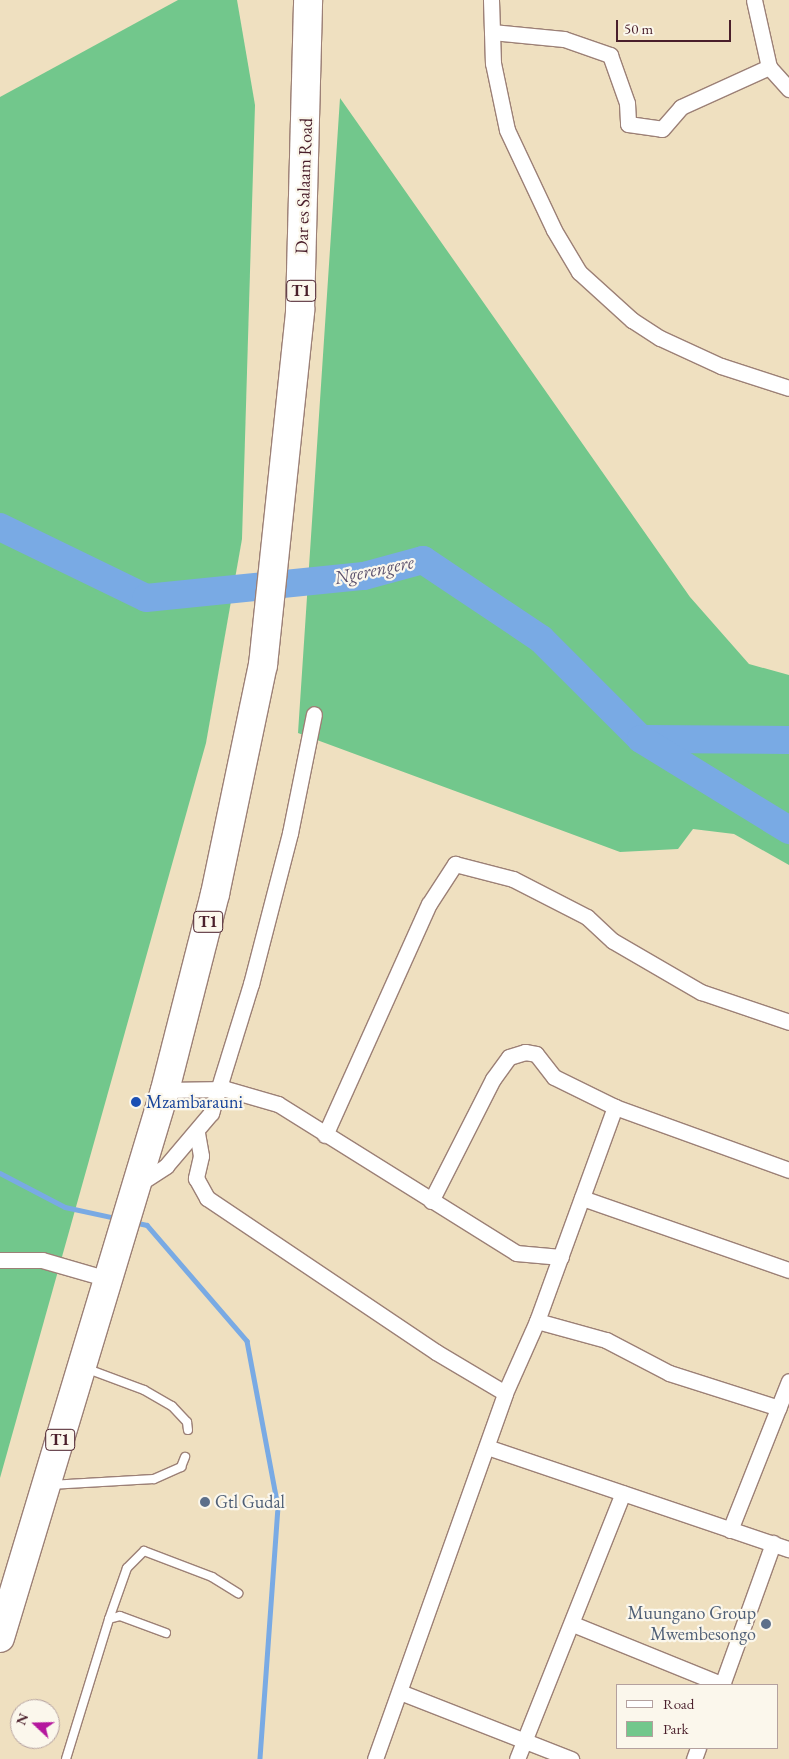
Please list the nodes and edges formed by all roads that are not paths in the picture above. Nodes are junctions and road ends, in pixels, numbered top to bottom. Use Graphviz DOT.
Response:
graph roads {
  1 [pos="308,0"];
  2 [pos="491,0"];
  3 [pos="754,0"];
  4 [pos="492,32"];
  5 [pos="770,67"];
  6 [pos="789,89"];
  7 [pos="789,388"];
  8 [pos="314,714"];
  9 [pos="789,1022"];
  10 [pos="165,1090"];
  11 [pos="217,1091"];
  12 [pos="615,1107"];
  13 [pos="197,1133"];
  14 [pos="325,1135"];
  15 [pos="789,1170"];
  16 [pos="134,1194"];
  17 [pos="582,1198"];
  18 [pos="431,1201"];
  19 [pos="561,1257"];
  20 [pos="0,1260"];
  21 [pos="789,1270"];
  22 [pos="108,1279"];
  23 [pos="537,1321"];
  24 [pos="82,1367"];
  25 [pos="789,1381"];
  26 [pos="505,1393"];
  27 [pos="779,1408"];
  28 [pos="188,1430"];
  29 [pos="487,1447"];
  30 [pos="185,1457"];
  31 [pos="46,1486"];
  32 [pos="623,1492"];
  33 [pos="730,1530"];
  34 [pos="773,1543"];
  35 [pos="789,1549"];
  36 [pos="238,1593"];
  37 [pos="109,1619"];
  38 [pos="573,1624"];
  39 [pos="166,1633"];
  40 [pos="0,1638"];
  41 [pos="721,1684"];
  42 [pos="723,1684"];
  43 [pos="400,1692"];
  44 [pos="523,1742"];
  45 [pos="66,1759"];
  46 [pos="375,1759"];
  47 [pos="517,1759"];
  48 [pos="571,1759"];
  1 -- 10 [label="highway, Dar es Salaam Road / T1"];
  2 -- 4 [label="street"];
  3 -- 5 [label="street"];
  4 -- 5 [label="street"];
  4 -- 7 [label="street"];
  5 -- 6 [label="street"];
  8 -- 11 [label="street"];
  9 -- 14 [label="street"];
  10 -- 11 [label="street"];
  10 -- 16 [label="highway, T1"];
  11 -- 13 [label="street"];
  11 -- 14 [label="street"];
  12 -- 15 [label="street"];
  12 -- 17 [label="street"];
  12 -- 18 [label="street"];
  13 -- 16 [label="street"];
  13 -- 26 [label="street"];
  14 -- 18 [label="street"];
  16 -- 22 [label="highway, T1"];
  17 -- 19 [label="street"];
  17 -- 21 [label="street"];
  18 -- 19 [label="street"];
  19 -- 23 [label="street"];
  20 -- 22 [label="street"];
  22 -- 24 [label="highway, T1"];
  23 -- 26 [label="street"];
  23 -- 27 [label="street"];
  24 -- 28 [label="lane"];
  24 -- 31 [label="highway, T1"];
  25 -- 27 [label="street"];
  26 -- 29 [label="street"];
  27 -- 33 [label="street"];
  29 -- 32 [label="street"];
  29 -- 43 [label="street"];
  30 -- 31 [label="lane"];
  31 -- 40 [label="highway, T1"];
  32 -- 33 [label="street"];
  32 -- 38 [label="street"];
  33 -- 34 [label="street"];
  34 -- 35 [label="street"];
  34 -- 42 [label="street"];
  36 -- 37 [label="lane"];
  37 -- 39 [label="lane"];
  37 -- 45 [label="lane"];
  38 -- 41 [label="street"];
  38 -- 44 [label="street"];
  43 -- 44 [label="street"];
  43 -- 46 [label="street"];
  44 -- 47 [label="street"];
  44 -- 48 [label="street"];
}
